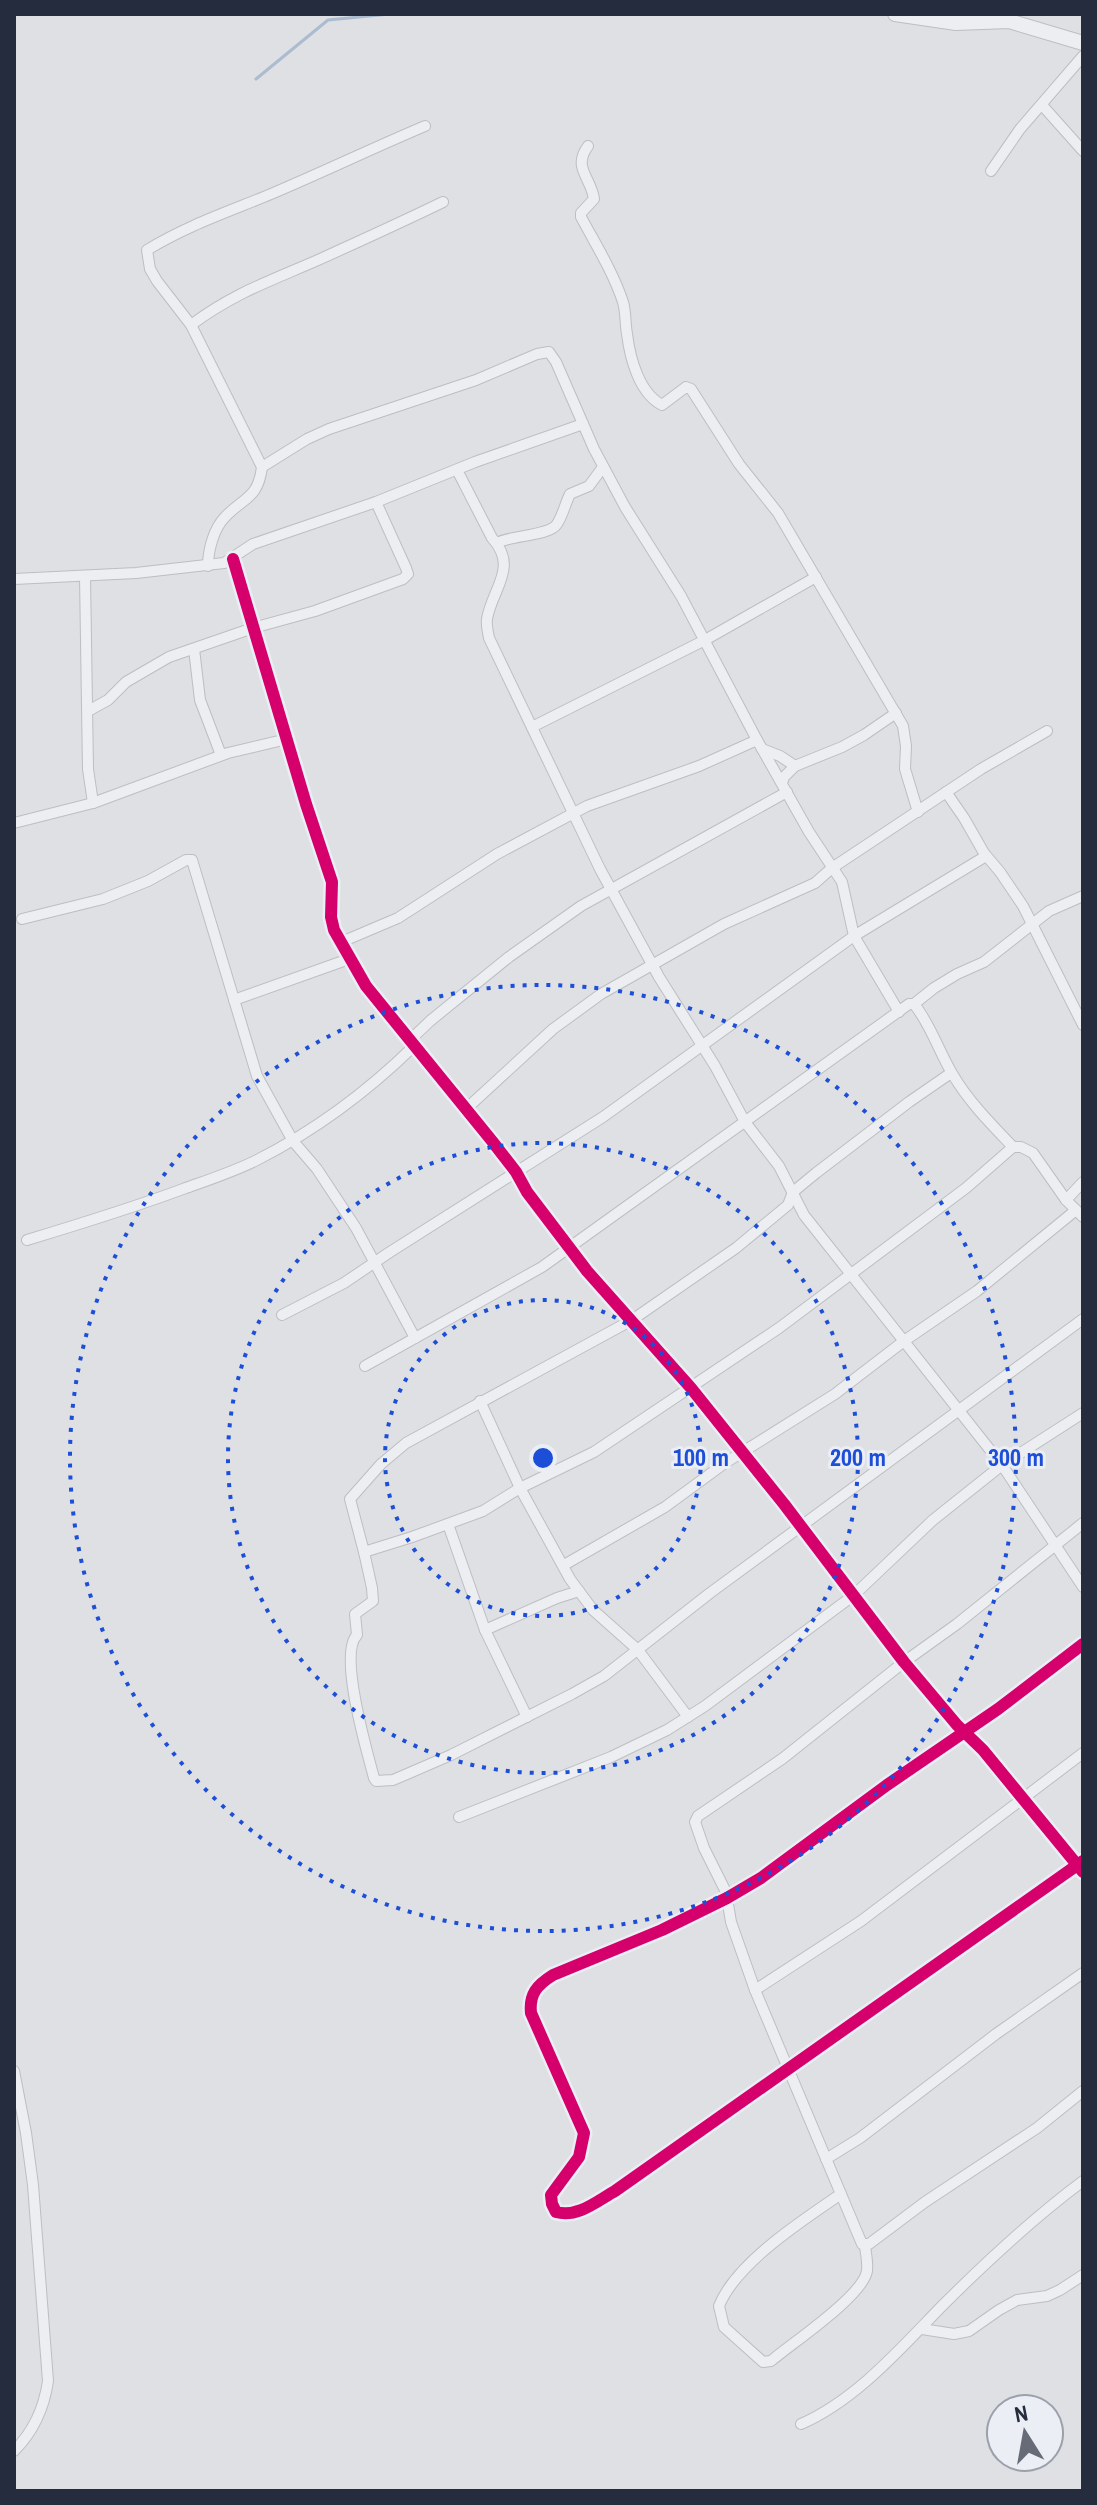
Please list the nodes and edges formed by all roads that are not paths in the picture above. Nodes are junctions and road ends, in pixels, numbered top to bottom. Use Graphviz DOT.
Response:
graph roads {
  1 [pos="895,14"];
  2 [pos="1004,18"];
  3 [pos="1083,43"];
  4 [pos="1083,56"];
  5 [pos="1042,105"];
  6 [pos="425,126"];
  7 [pos="588,146"];
  8 [pos="1083,151"];
  9 [pos="991,171"];
  10 [pos="443,202"];
  11 [pos="191,325"];
  12 [pos="583,424"];
  13 [pos="262,467"];
  14 [pos="603,467"];
  15 [pos="457,470"];
  16 [pos="376,502"];
  17 [pos="497,543"];
  18 [pos="233,559"];
  19 [pos="208,566"];
  20 [pos="85,576"];
  21 [pos="816,577"];
  22 [pos="14,579"];
  23 [pos="253,628"];
  24 [pos="705,640"];
  25 [pos="194,649"];
  26 [pos="88,711"];
  27 [pos="896,713"];
  28 [pos="532,727"];
  29 [pos="1047,731"];
  30 [pos="287,739"];
  31 [pos="760,745"];
  32 [pos="221,755"];
  33 [pos="795,766"];
  34 [pos="784,787"];
  35 [pos="946,792"];
  36 [pos="93,803"];
  37 [pos="918,812"];
  38 [pos="572,815"];
  39 [pos="14,823"];
  40 [pos="986,856"];
  41 [pos="832,868"];
  42 [pos="611,888"];
  43 [pos="1083,896"];
  44 [pos="22,919"];
  45 [pos="1031,924"];
  46 [pos="854,936"];
  47 [pos="339,943"];
  48 [pos="349,959"];
  49 [pos="652,964"];
  50 [pos="234,1000"];
  51 [pos="914,1004"];
  52 [pos="899,1012"];
  53 [pos="1083,1025"];
  54 [pos="412,1043"];
  55 [pos="703,1047"];
  56 [pos="951,1073"];
  57 [pos="466,1109"];
  58 [pos="745,1122"];
  59 [pos="293,1141"];
  60 [pos="1013,1147"];
  61 [pos="516,1172"];
  62 [pos="1083,1182"];
  63 [pos="793,1192"];
  64 [pos="1066,1200"];
  65 [pos="1079,1214"];
  66 [pos="27,1240"];
  67 [pos="570,1247"];
  68 [pos="376,1263"];
  69 [pos="850,1273"];
  70 [pos="282,1315"];
  71 [pos="1083,1319"];
  72 [pos="632,1320"];
  73 [pos="415,1338"];
  74 [pos="904,1341"];
  75 [pos="365,1366"];
  76 [pos="691,1388"];
  77 [pos="480,1401"];
  78 [pos="958,1412"];
  79 [pos="1083,1413"];
  80 [pos="743,1452"];
  81 [pos="1002,1465"];
  82 [pos="520,1488"];
  83 [pos="1083,1523"];
  84 [pos="448,1524"];
  85 [pos="801,1527"];
  86 [pos="1055,1545"];
  87 [pos="364,1552"];
  88 [pos="564,1565"];
  89 [pos="1083,1587"];
  90 [pos="579,1591"];
  91 [pos="854,1595"];
  92 [pos="485,1630"];
  93 [pos="1083,1644"];
  94 [pos="638,1650"];
  95 [pos="904,1662"];
  96 [pos="527,1717"];
  97 [pos="688,1717"];
  98 [pos="963,1731"];
  99 [pos="1083,1753"];
  100 [pos="1021,1799"];
  101 [pos="459,1817"];
  102 [pos="1081,1866"];
  103 [pos="727,1898"];
  104 [pos="1083,1973"];
  105 [pos="755,1990"];
  106 [pos="788,2069"];
  107 [pos="14,2071"];
  108 [pos="1083,2091"];
  109 [pos="826,2159"];
  110 [pos="1083,2181"];
  111 [pos="841,2194"];
  112 [pos="865,2246"];
  113 [pos="1083,2275"];
  114 [pos="922,2329"];
  115 [pos="801,2424"];
  116 [pos="14,2451"];
  1 -- 2 [label="street"];
  2 -- 3 [label="street"];
  4 -- 5 [label="street"];
  5 -- 8 [label="street"];
  5 -- 9 [label="street"];
  6 -- 11 [label="street"];
  7 -- 21 [label="street"];
  10 -- 11 [label="street"];
  11 -- 13 [label="street"];
  12 -- 13 [label="street"];
  12 -- 14 [label="street"];
  12 -- 15 [label="street"];
  13 -- 19 [label="street"];
  14 -- 17 [label="street"];
  14 -- 24 [label="street"];
  15 -- 16 [label="street"];
  15 -- 17 [label="street"];
  16 -- 18 [label="street"];
  16 -- 23 [label="street"];
  17 -- 28 [label="street"];
  18 -- 19 [label="street"];
  18 -- 23 [label="street"];
  19 -- 20 [label="street"];
  20 -- 22 [label="street"];
  20 -- 26 [label="street"];
  21 -- 24 [label="street"];
  21 -- 27 [label="street"];
  23 -- 25 [label="street"];
  23 -- 30 [label="street"];
  24 -- 28 [label="street"];
  24 -- 31 [label="street"];
  25 -- 26 [label="street"];
  25 -- 32 [label="street"];
  26 -- 36 [label="street"];
  27 -- 33 [label="street"];
  27 -- 37 [label="street"];
  28 -- 38 [label="street"];
  29 -- 35 [label="street"];
  30 -- 32 [label="street"];
  30 -- 47 [label="street"];
  31 -- 33 [label="street"];
  31 -- 34 [label="street"];
  31 -- 38 [label="street"];
  32 -- 36 [label="street"];
  33 -- 34 [label="street"];
  34 -- 41 [label="street"];
  34 -- 42 [label="street"];
  35 -- 37 [label="street"];
  35 -- 40 [label="street"];
  36 -- 39 [label="street"];
  37 -- 41 [label="street"];
  38 -- 42 [label="street"];
  38 -- 47 [label="street"];
  40 -- 45 [label="street"];
  40 -- 46 [label="street"];
  41 -- 46 [label="street"];
  41 -- 49 [label="street"];
  42 -- 49 [label="street"];
  42 -- 54 [label="street"];
  43 -- 45 [label="street"];
  44 -- 50 [label="street"];
  45 -- 51 [label="street"];
  45 -- 53 [label="street"];
  46 -- 52 [label="street"];
  46 -- 55 [label="street"];
  47 -- 48 [label="street"];
  48 -- 50 [label="street"];
  48 -- 54 [label="street"];
  49 -- 55 [label="street"];
  49 -- 57 [label="street"];
  50 -- 59 [label="street"];
  51 -- 52 [label="street"];
  51 -- 56 [label="street"];
  52 -- 58 [label="street"];
  54 -- 57 [label="street"];
  54 -- 59 [label="street"];
  55 -- 58 [label="street"];
  55 -- 61 [label="street"];
  56 -- 60 [label="street"];
  56 -- 63 [label="street"];
  57 -- 61 [label="street"];
  58 -- 63 [label="street"];
  58 -- 67 [label="street"];
  59 -- 66 [label="street"];
  59 -- 68 [label="street"];
  60 -- 64 [label="street"];
  60 -- 69 [label="street"];
  61 -- 67 [label="street"];
  61 -- 68 [label="street"];
  62 -- 64 [label="street"];
  63 -- 69 [label="street"];
  63 -- 72 [label="street"];
  64 -- 65 [label="street"];
  65 -- 74 [label="street"];
  67 -- 72 [label="street"];
  67 -- 73 [label="street"];
  68 -- 70 [label="street"];
  68 -- 73 [label="street"];
  69 -- 74 [label="street"];
  69 -- 76 [label="street"];
  71 -- 78 [label="street"];
  72 -- 76 [label="street"];
  72 -- 77 [label="street"];
  73 -- 75 [label="street"];
  74 -- 78 [label="street"];
  74 -- 80 [label="street"];
  76 -- 80 [label="street"];
  76 -- 82 [label="street"];
  77 -- 82 [label="street"];
  77 -- 87 [label="street"];
  78 -- 81 [label="street"];
  78 -- 85 [label="street"];
  79 -- 81 [label="street"];
  80 -- 85 [label="street"];
  80 -- 88 [label="street"];
  81 -- 86 [label="street"];
  81 -- 91 [label="street"];
  82 -- 84 [label="street"];
  82 -- 88 [label="street"];
  83 -- 86 [label="street"];
  84 -- 87 [label="street"];
  84 -- 92 [label="street"];
  85 -- 91 [label="street"];
  85 -- 94 [label="street"];
  86 -- 89 [label="street"];
  86 -- 95 [label="street"];
  87 -- 96 [label="street"];
  88 -- 90 [label="street"];
  90 -- 92 [label="street"];
  90 -- 94 [label="street"];
  91 -- 95 [label="street"];
  91 -- 97 [label="street"];
  92 -- 96 [label="street"];
  93 -- 98 [label="street"];
  94 -- 96 [label="street"];
  94 -- 97 [label="street"];
  95 -- 98 [label="street"];
  95 -- 103 [label="street"];
  97 -- 101 [label="street"];
  98 -- 100 [label="street"];
  98 -- 103 [label="street"];
  99 -- 100 [label="street"];
  100 -- 102 [label="street"];
  100 -- 105 [label="street"];
  102 -- 106 [label="street"];
  103 -- 105 [label="street"];
  103 -- 106 [label="street"];
  104 -- 109 [label="street"];
  105 -- 106 [label="street"];
  106 -- 109 [label="street"];
  107 -- 116 [label="street"];
  108 -- 112 [label="street"];
  109 -- 111 [label="street"];
  110 -- 114 [label="street"];
  111 -- 112 [label="street"];
  111 -- 112 [label="street"];
  113 -- 114 [label="street"];
  114 -- 115 [label="street"];
}
